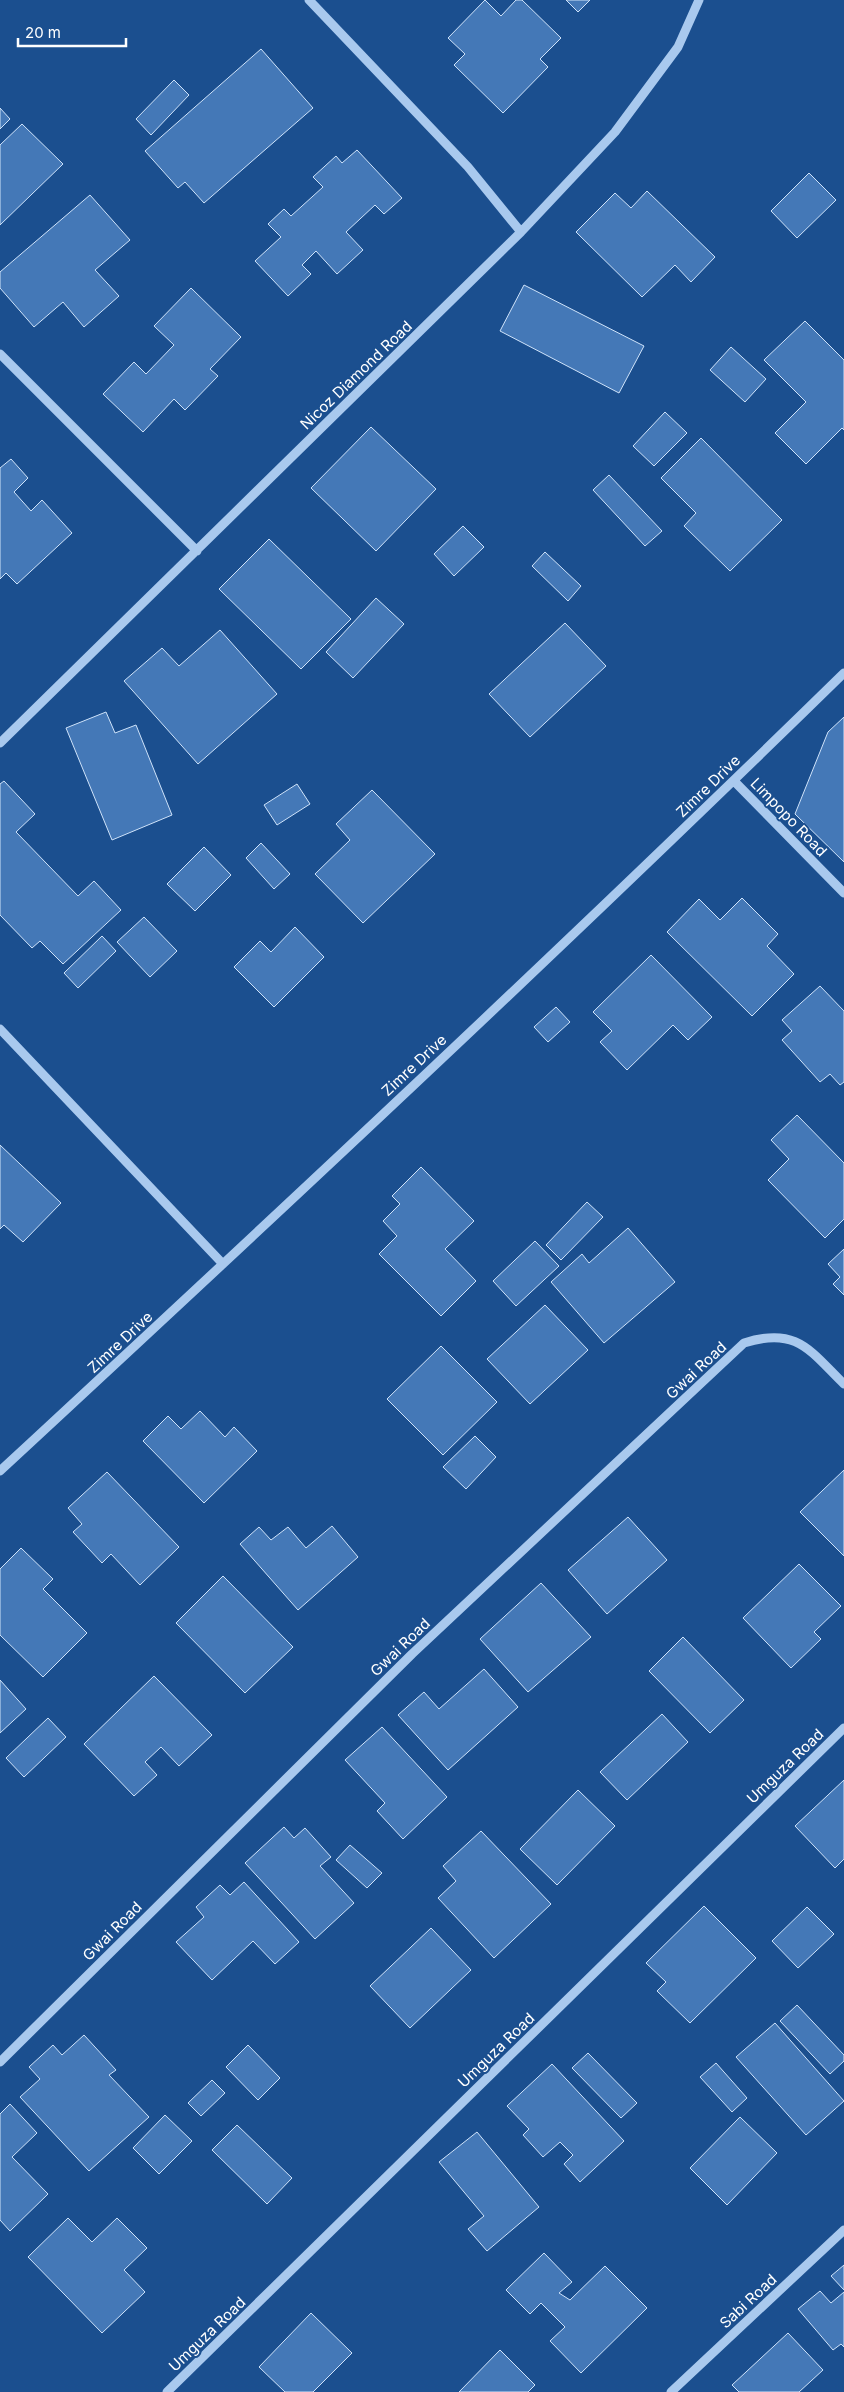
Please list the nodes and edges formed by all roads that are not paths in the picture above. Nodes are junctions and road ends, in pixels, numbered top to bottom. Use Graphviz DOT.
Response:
graph roads {
  1 [pos="310,0"];
  2 [pos="699,0"];
  3 [pos="521,232"];
  4 [pos="0,354"];
  5 [pos="197,551"];
  6 [pos="844,674"];
  7 [pos="0,743"];
  8 [pos="734,781"];
  9 [pos="844,893"];
  10 [pos="0,1029"];
  11 [pos="224,1264"];
  12 [pos="844,1384"];
  13 [pos="0,1472"];
  14 [pos="844,1728"];
  15 [pos="0,2062"];
  16 [pos="844,2230"];
  17 [pos="167,2392"];
  18 [pos="671,2392"];
  1 -- 3 [label="street"];
  2 -- 3 [label="street, Nicoz Diamond Road"];
  3 -- 5 [label="street, Nicoz Diamond Road"];
  4 -- 5 [label="street"];
  5 -- 7 [label="street, Nicoz Diamond Road"];
  6 -- 8 [label="street, Zimre Drive"];
  8 -- 9 [label="street, Limpopo Road"];
  8 -- 11 [label="street, Zimre Drive"];
  10 -- 11 [label="street"];
  11 -- 13 [label="street, Zimre Drive"];
  12 -- 15 [label="street, Gwai Road"];
  14 -- 17 [label="street, Umguza Road"];
  16 -- 18 [label="street, Sabi Road"];
}
